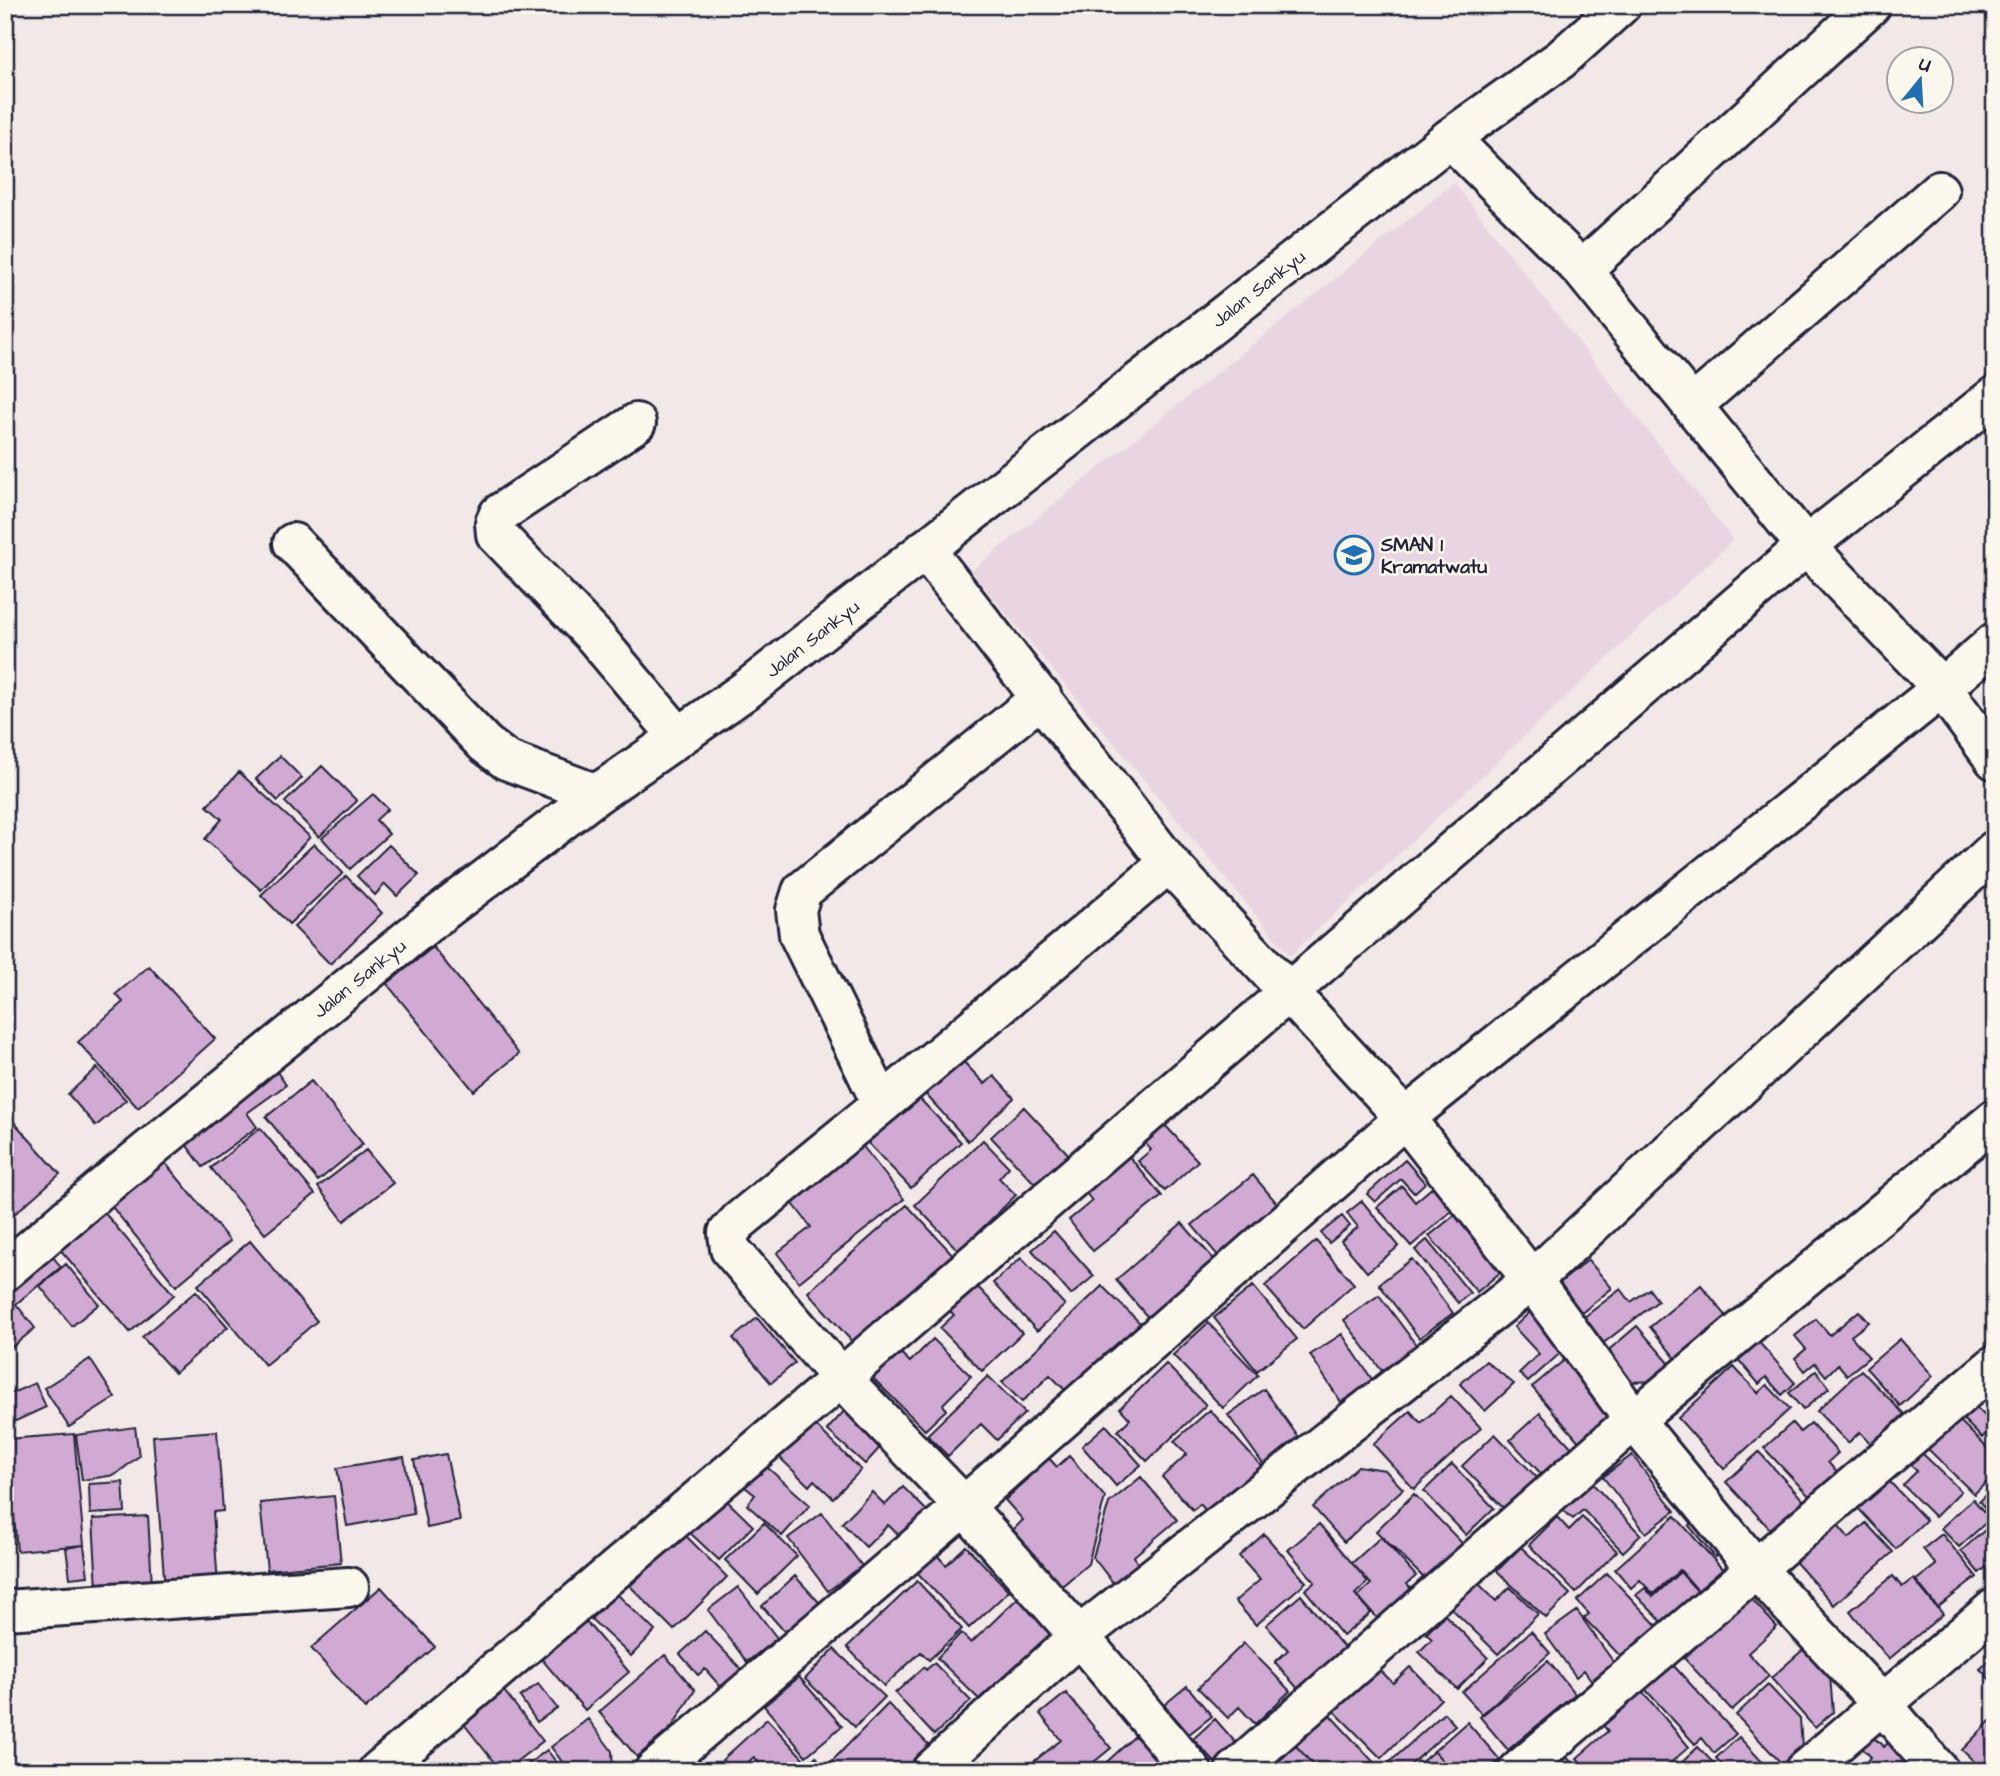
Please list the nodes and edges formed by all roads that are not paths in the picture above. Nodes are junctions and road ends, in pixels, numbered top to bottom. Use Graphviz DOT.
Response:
graph roads {
  1 [pos="1620,5"];
  2 [pos="1871,5"];
  3 [pos="1450,138"];
  4 [pos="1939,191"];
  5 [pos="1582,270"];
  6 [pos="1995,396"];
  7 [pos="1692,406"];
  8 [pos="636,423"];
  9 [pos="293,543"];
  10 [pos="1807,546"];
  11 [pos="925,549"];
  12 [pos="1995,642"];
  13 [pos="1942,688"];
  14 [pos="1042,697"];
  15 [pos="679,737"];
  16 [pos="1995,760"];
  17 [pos="597,794"];
  18 [pos="1995,850"];
  19 [pos="1169,863"];
  20 [pos="1288,993"];
  21 [pos="883,1104"];
  22 [pos="1405,1118"];
  23 [pos="1995,1119"];
  24 [pos="5,1271"];
  25 [pos="1532,1280"];
  26 [pos="1995,1365"];
  27 [pos="841,1378"];
  28 [pos="1634,1420"];
  29 [pos="964,1506"];
  30 [pos="1756,1569"];
  31 [pos="349,1587"];
  32 [pos="1995,1608"];
  33 [pos="5,1609"];
  34 [pos="1079,1636"];
  35 [pos="1882,1704"];
  36 [pos="378,1771"];
  37 [pos="654,1771"];
  38 [pos="931,1771"];
  39 [pos="1192,1771"];
  40 [pos="1235,1771"];
  41 [pos="1518,1771"];
  42 [pos="1804,1771"];
  43 [pos="1939,1771"];
  1 -- 3 [label="street, Jalan Sankyu"];
  2 -- 5 [label="street"];
  3 -- 5 [label="street"];
  3 -- 11 [label="street, Jalan Sankyu"];
  4 -- 7 [label="street"];
  5 -- 7 [label="street"];
  6 -- 10 [label="street"];
  7 -- 10 [label="street"];
  8 -- 15 [label="street"];
  9 -- 17 [label="street"];
  10 -- 13 [label="street"];
  10 -- 20 [label="street"];
  11 -- 14 [label="street"];
  11 -- 15 [label="street, Jalan Sankyu"];
  12 -- 13 [label="street"];
  13 -- 16 [label="street"];
  13 -- 22 [label="street"];
  14 -- 19 [label="street"];
  14 -- 21 [label="street"];
  15 -- 17 [label="street, Jalan Sankyu"];
  17 -- 24 [label="street, Jalan Sankyu"];
  18 -- 25 [label="street"];
  19 -- 20 [label="street"];
  19 -- 21 [label="street"];
  20 -- 22 [label="street"];
  20 -- 27 [label="street"];
  21 -- 27 [label="street"];
  22 -- 25 [label="street"];
  22 -- 29 [label="street"];
  23 -- 28 [label="street"];
  25 -- 28 [label="street"];
  25 -- 34 [label="street"];
  26 -- 30 [label="street"];
  27 -- 29 [label="street"];
  27 -- 36 [label="street"];
  28 -- 30 [label="street"];
  28 -- 40 [label="street"];
  29 -- 34 [label="street"];
  29 -- 37 [label="street"];
  30 -- 35 [label="street"];
  30 -- 41 [label="street"];
  31 -- 33 [label="street"];
  32 -- 35 [label="street"];
  34 -- 38 [label="street"];
  34 -- 39 [label="street"];
  35 -- 42 [label="street"];
  35 -- 43 [label="street"];
}
